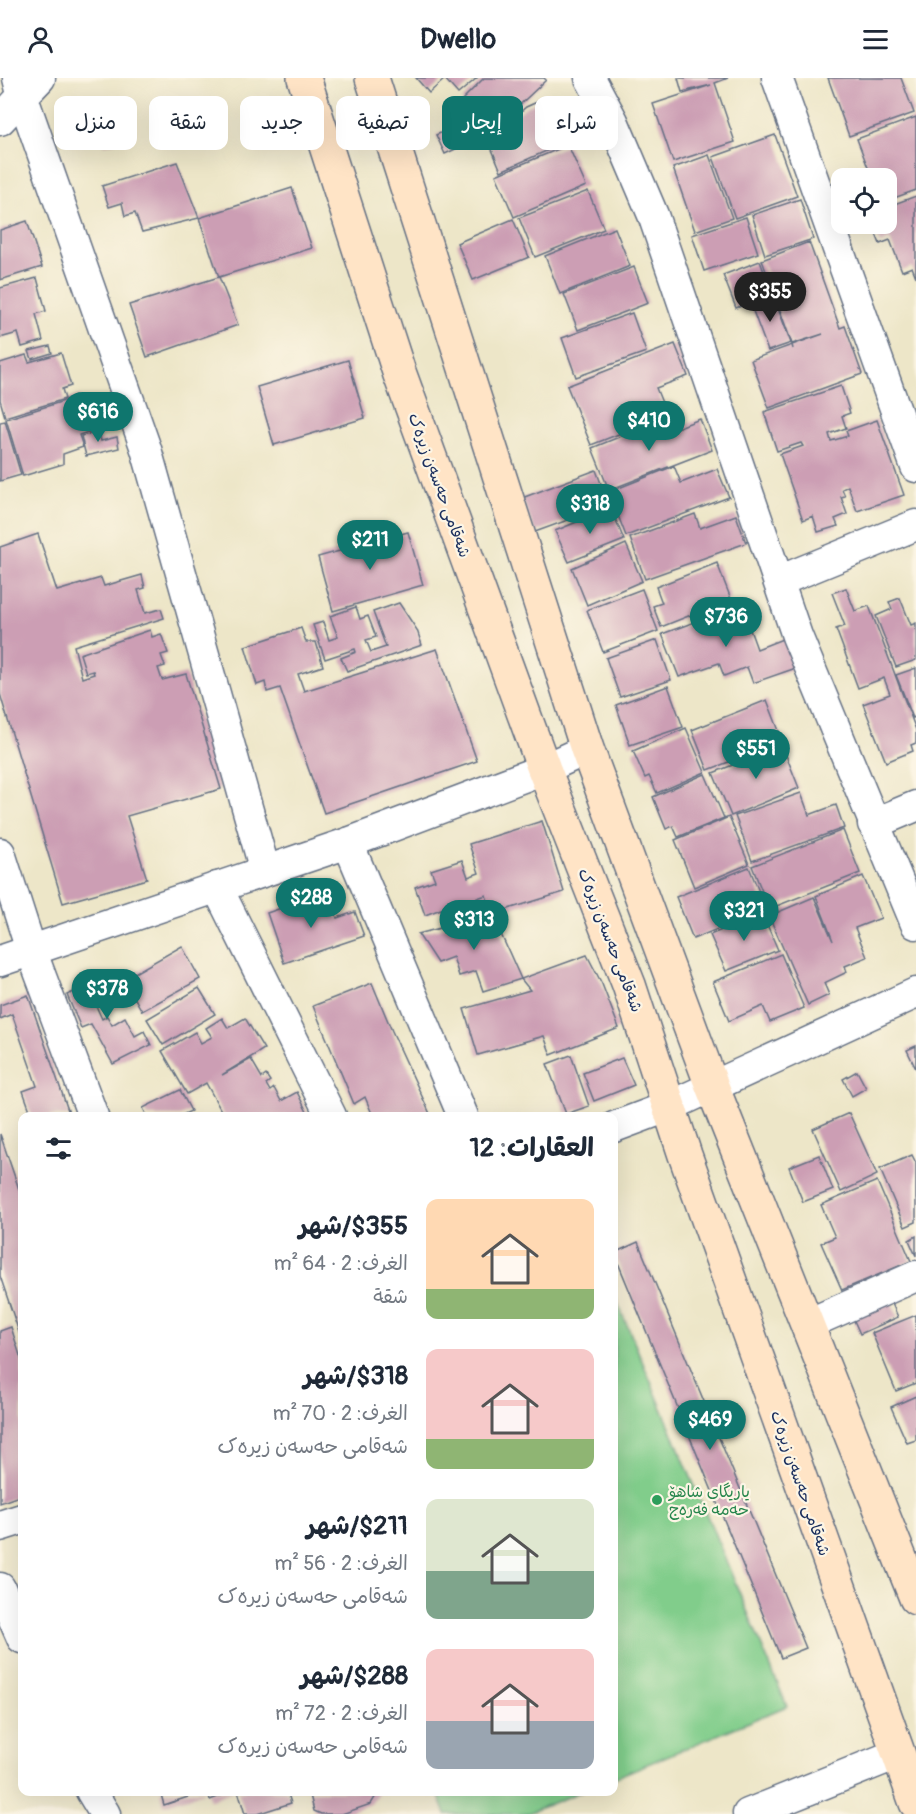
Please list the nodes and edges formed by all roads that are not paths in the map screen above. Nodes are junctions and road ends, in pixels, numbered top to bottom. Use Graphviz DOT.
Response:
graph roads {
  1 [pos="304,78"];
  2 [pos="372,78"];
  3 [pos="590,78"];
  4 [pos="777,78"];
  5 [pos="27,85"];
  6 [pos="0,120"];
  7 [pos="916,467"];
  8 [pos="916,525"];
  9 [pos="779,581"];
  10 [pos="587,749"];
  11 [pos="544,769"];
  12 [pos="916,806"];
  13 [pos="873,824"];
  14 [pos="348,843"];
  15 [pos="0,853"];
  16 [pos="265,871"];
  17 [pos="217,887"];
  18 [pos="916,924"];
  19 [pos="31,950"];
  20 [pos="0,961"];
  21 [pos="916,993"];
  22 [pos="712,1086"];
  23 [pos="670,1106"];
  24 [pos="92,1112"];
  25 [pos="329,1112"];
  26 [pos="461,1112"];
  27 [pos="618,1126"];
  28 [pos="916,1276"];
  29 [pos="808,1324"];
  30 [pos="18,1521"];
  31 [pos="0,1526"];
  32 [pos="909,1559"];
  33 [pos="0,1588"];
  34 [pos="916,1598"];
  35 [pos="18,1629"];
  36 [pos="897,1754"];
  37 [pos="94,1796"];
  38 [pos="916,1803"];
  39 [pos="105,1814"];
  40 [pos="748,1814"];
  1 -- 11 [label="main road, شەقامی حەسەن زیرەک"];
  2 -- 10 [label="main road"];
  3 -- 9 [label="street"];
  4 -- 7 [label="street"];
  5 -- 6 [label="street"];
  5 -- 16 [label="street"];
  8 -- 9 [label="street"];
  9 -- 13 [label="street"];
  10 -- 11 [label="street"];
  10 -- 22 [label="main road"];
  11 -- 14 [label="street"];
  11 -- 23 [label="main road, شەقامی حەسەن زیرەک"];
  12 -- 13 [label="street"];
  13 -- 18 [label="street"];
  14 -- 16 [label="street"];
  14 -- 26 [label="street"];
  15 -- 19 [label="street"];
  16 -- 17 [label="street"];
  17 -- 19 [label="street"];
  17 -- 25 [label="street"];
  19 -- 20 [label="street"];
  19 -- 24 [label="street"];
  21 -- 22 [label="street"];
  22 -- 23 [label="street"];
  22 -- 29 [label="main road"];
  23 -- 27 [label="street"];
  23 -- 36 [label="main road, شەقامی حەسەن زیرەک"];
  28 -- 29 [label="street"];
  29 -- 32 [label="main road"];
  30 -- 31 [label="street"];
  32 -- 34 [label="main road"];
  33 -- 35 [label="street"];
  36 -- 38 [label="main road, شەقامی حەسەن زیرەک"];
  36 -- 40 [label="street"];
  37 -- 39 [label="street"];
}
